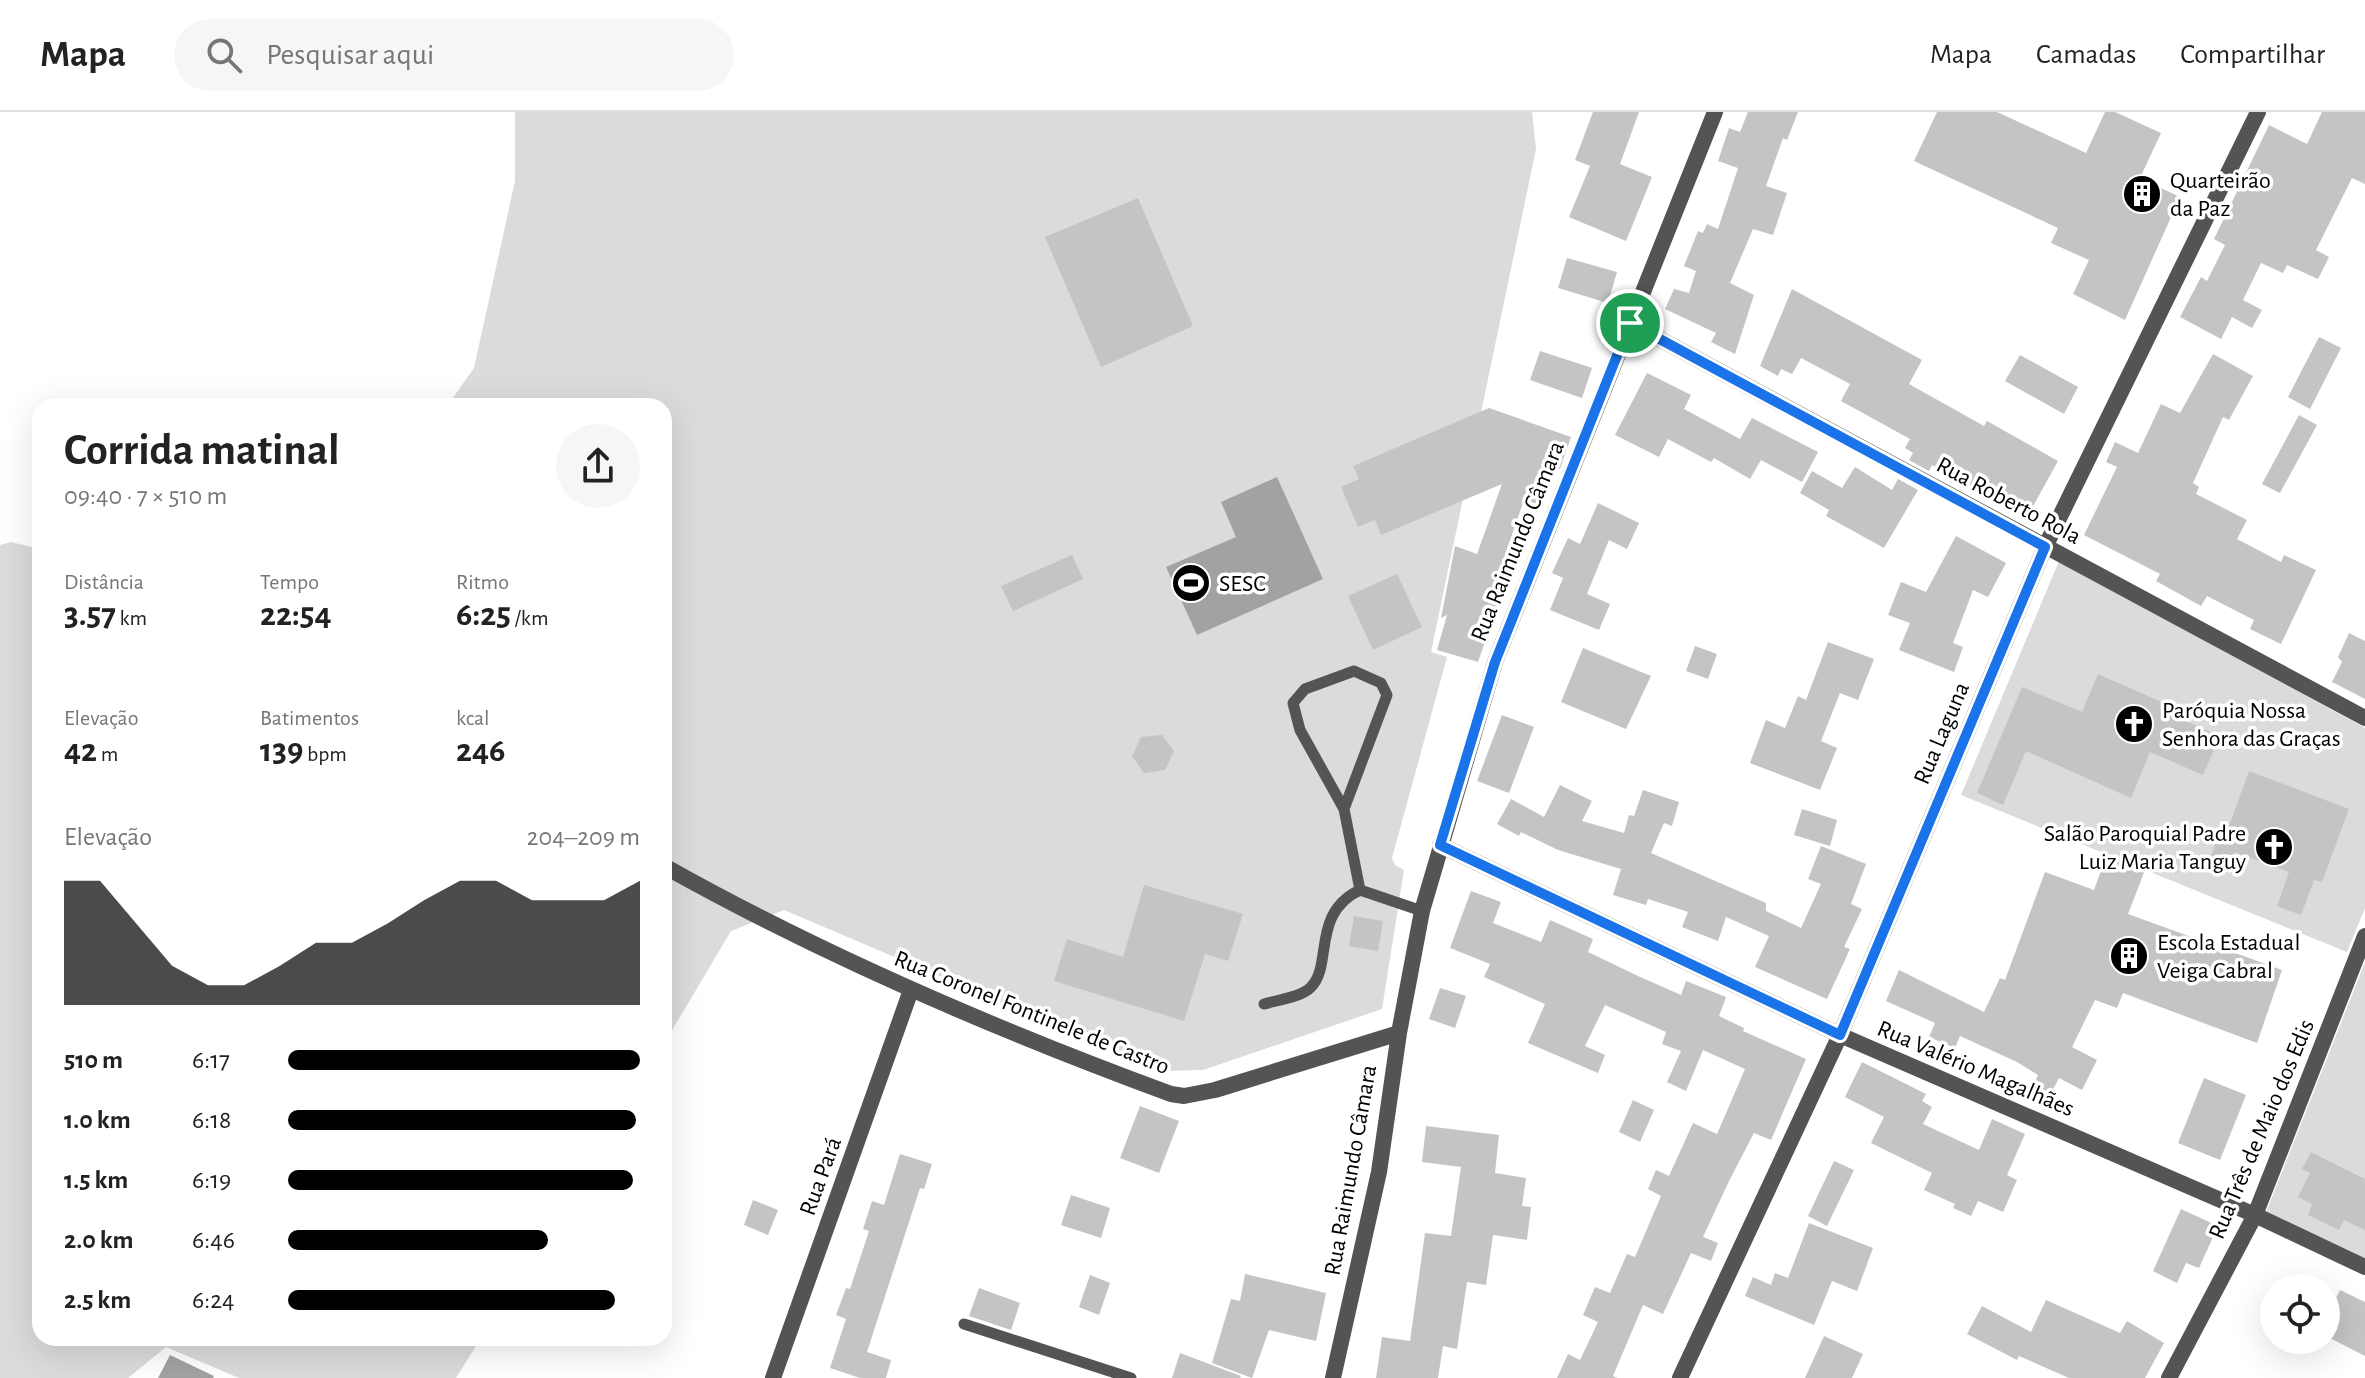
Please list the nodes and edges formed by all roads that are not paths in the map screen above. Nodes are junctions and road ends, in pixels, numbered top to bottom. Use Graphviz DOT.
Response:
graph roads {
  1 [pos="1715,112"];
  2 [pos="2258,112"];
  3 [pos="1630,323"];
  4 [pos="2045,547"];
  5 [pos="2365,718"];
  6 [pos="1344,809"];
  7 [pos="1440,845"];
  8 [pos="672,870"];
  9 [pos="1360,890"];
  10 [pos="1422,911"];
  11 [pos="2365,936"];
  12 [pos="911,990"];
  13 [pos="1264,1004"];
  14 [pos="1399,1033"];
  15 [pos="1840,1035"];
  16 [pos="2255,1215"];
  17 [pos="2365,1267"];
  18 [pos="964,1324"];
  19 [pos="773,1378"];
  20 [pos="1131,1378"];
  21 [pos="1333,1378"];
  22 [pos="1680,1378"];
  23 [pos="2169,1378"];
  1 -- 3 [label="street, Rua Raimundo Câmara"];
  2 -- 4 [label="street, Rua Laguna"];
  3 -- 4 [label="street, Rua Roberto Rola"];
  3 -- 7 [label="street, Rua Raimundo Câmara"];
  4 -- 5 [label="street, Rua Roberto Rola"];
  4 -- 15 [label="street, Rua Laguna"];
  6 -- 6 [label="lane"];
  6 -- 9 [label="lane"];
  7 -- 10 [label="street, Rua Raimundo Câmara"];
  7 -- 15 [label="street, Rua Valério Magalhães"];
  8 -- 12 [label="street, Rua Coronel Fontinele de Castro"];
  9 -- 10 [label="lane"];
  9 -- 13 [label="lane"];
  10 -- 14 [label="street, Rua Raimundo Câmara"];
  11 -- 16 [label="street, Rua Três de Maio dos Edis"];
  12 -- 14 [label="street, Rua Coronel Fontinele de Castro"];
  12 -- 19 [label="street, Rua Pará"];
  14 -- 21 [label="street, Rua Raimundo Câmara"];
  15 -- 16 [label="street, Rua Valério Magalhães"];
  15 -- 22 [label="street, Rua Laguna"];
  16 -- 17 [label="street, Rua Valério Magalhães"];
  16 -- 23 [label="street, Rua Três de Maio dos Edis"];
  18 -- 20 [label="lane"];
}
